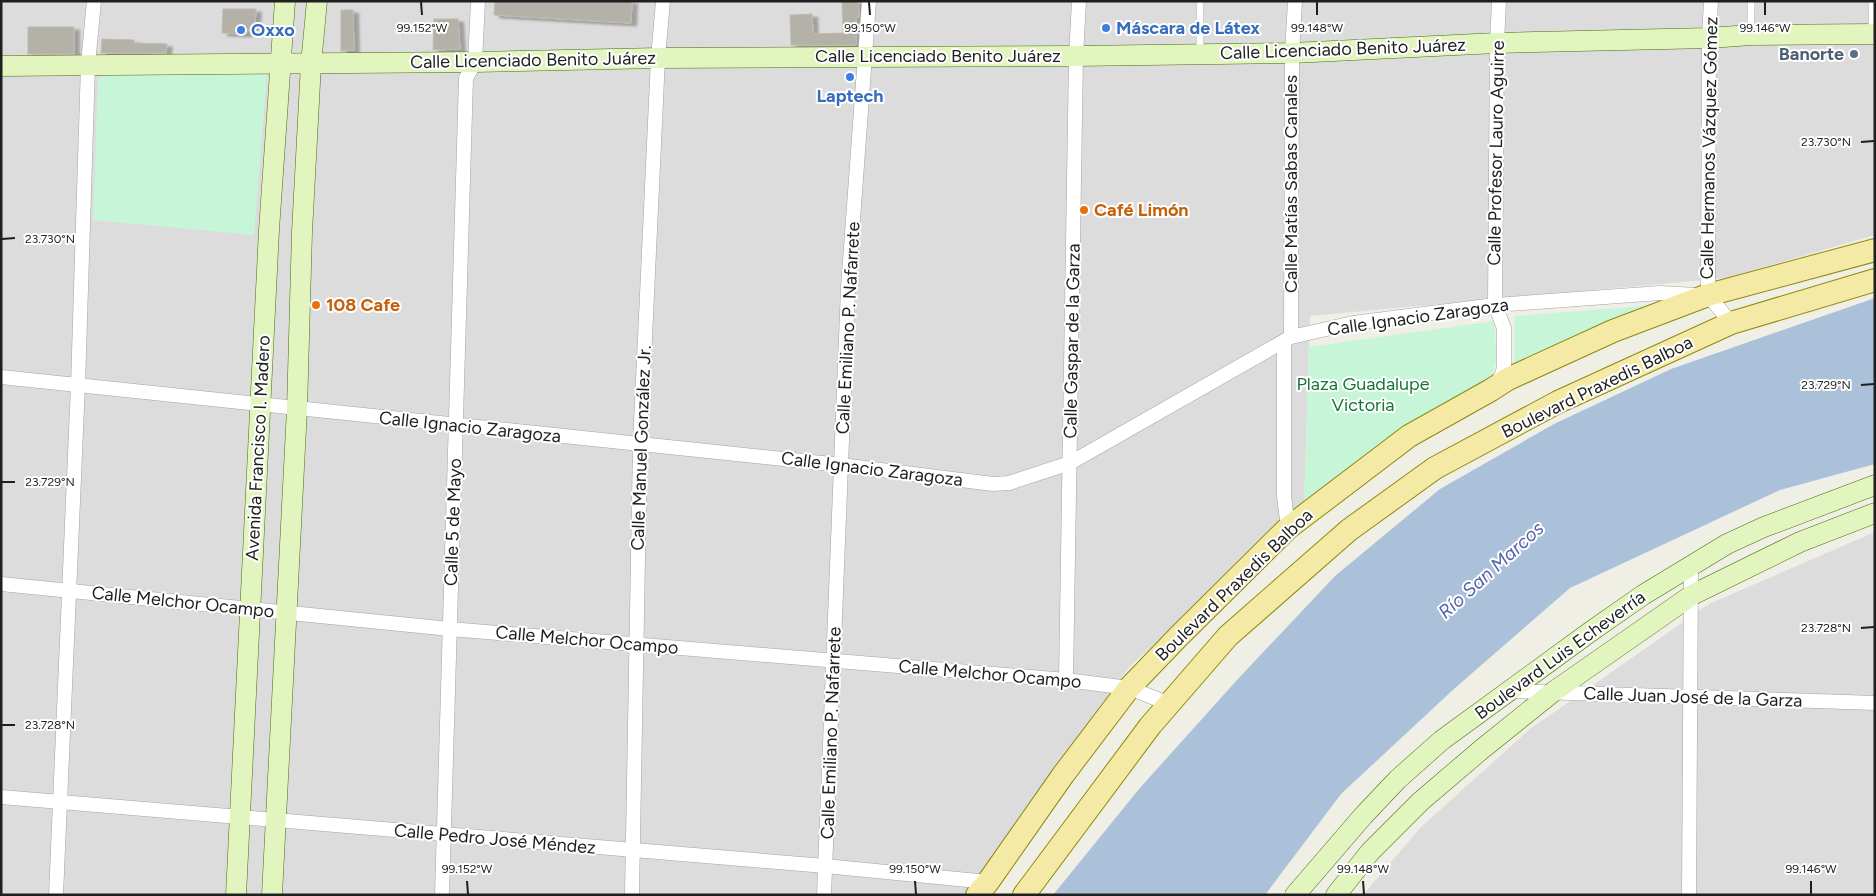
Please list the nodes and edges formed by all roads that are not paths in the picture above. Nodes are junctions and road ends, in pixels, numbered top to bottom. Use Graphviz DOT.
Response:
graph roads {
  1 [pos="94,1"];
  2 [pos="285,1"];
  3 [pos="317,1"];
  4 [pos="478,1"];
  5 [pos="663,1"];
  6 [pos="869,1"];
  7 [pos="1078,1"];
  8 [pos="1200,1"];
  9 [pos="1295,1"];
  10 [pos="1499,1"];
  11 [pos="1711,1"];
  12 [pos="1751,1"];
  13 [pos="1872,1"];
  14 [pos="1873,34"];
  15 [pos="1751,35"];
  16 [pos="1709,38"];
  17 [pos="1497,43"];
  18 [pos="1200,53"];
  19 [pos="1292,53"];
  20 [pos="1076,56"];
  21 [pos="866,57"];
  22 [pos="658,58"];
  23 [pos="475,62"];
  24 [pos="88,64"];
  25 [pos="280,64"];
  26 [pos="311,64"];
  27 [pos="1,66"];
  28 [pos="1875,250"];
  29 [pos="1875,280"];
  30 [pos="1708,295"];
  31 [pos="1494,305"];
  32 [pos="1731,323"];
  33 [pos="1287,340"];
  34 [pos="1,377"];
  35 [pos="78,385"];
  36 [pos="1491,390"];
  37 [pos="260,405"];
  38 [pos="297,409"];
  39 [pos="456,425"];
  40 [pos="640,445"];
  41 [pos="1070,463"];
  42 [pos="841,465"];
  43 [pos="1875,485"];
  44 [pos="1875,512"];
  45 [pos="1288,528"];
  46 [pos="1691,567"];
  47 [pos="1,584"];
  48 [pos="69,590"];
  49 [pos="1692,595"];
  50 [pos="250,609"];
  51 [pos="286,612"];
  52 [pos="450,629"];
  53 [pos="635,644"];
  54 [pos="833,660"];
  55 [pos="1066,680"];
  56 [pos="1129,688"];
  57 [pos="1511,691"];
  58 [pos="1553,692"];
  59 [pos="1692,697"];
  60 [pos="1875,703"];
  61 [pos="1170,704"];
  62 [pos="1,797"];
  63 [pos="60,802"];
  64 [pos="240,817"];
  65 [pos="276,820"];
  66 [pos="444,834"];
  67 [pos="633,850"];
  68 [pos="825,866"];
  69 [pos="983,891"];
  70 [pos="56,895"];
  71 [pos="236,895"];
  72 [pos="272,895"];
  73 [pos="442,895"];
  74 [pos="632,895"];
  75 [pos="824,895"];
  76 [pos="1024,895"];
  77 [pos="1295,895"];
  78 [pos="1336,895"];
  79 [pos="1689,895"];
  1 -- 24 [label="street"];
  2 -- 25 [label="main road, Avenida Francisco I. Madero"];
  3 -- 26 [label="main road, Avenida Francisco I. Madero"];
  4 -- 23 [label="street, Calle 5 de Mayo"];
  5 -- 22 [label="street, Calle Manuel González Jr."];
  6 -- 21 [label="street, Calle Emiliano P. Nafarrete"];
  7 -- 20 [label="street, Calle Gaspar de la Garza"];
  8 -- 18 [label="lane"];
  9 -- 19 [label="street, Calle Matías Sabas Canales"];
  10 -- 17 [label="street, Calle Profesor Lauro Aguirre"];
  11 -- 16 [label="street, Calle Hermanos Vázquez Gómez"];
  12 -- 15 [label="lane"];
  13 -- 14 [label="lane"];
  14 -- 15 [label="main road, Calle Licenciado Benito Juárez"];
  15 -- 16 [label="main road, Calle Licenciado Benito Juárez"];
  16 -- 17 [label="main road, Calle Licenciado Benito Juárez"];
  16 -- 30 [label="street, Calle Hermanos Vázquez Gómez"];
  17 -- 19 [label="main road, Calle Licenciado Benito Juárez"];
  17 -- 31 [label="street, Calle Profesor Lauro Aguirre"];
  18 -- 19 [label="main road, Calle Licenciado Benito Juárez"];
  18 -- 20 [label="main road, Calle Licenciado Benito Juárez"];
  19 -- 33 [label="street, Calle Matías Sabas Canales"];
  20 -- 21 [label="main road, Calle Licenciado Benito Juárez"];
  20 -- 41 [label="street, Calle Gaspar de la Garza"];
  21 -- 22 [label="main road, Calle Licenciado Benito Juárez"];
  21 -- 42 [label="street, Calle Emiliano P. Nafarrete"];
  22 -- 23 [label="main road, Calle Licenciado Benito Juárez"];
  22 -- 40 [label="street, Calle Manuel González Jr."];
  23 -- 26 [label="main road, Calle Licenciado Benito Juárez"];
  23 -- 39 [label="street, Calle 5 de Mayo"];
  24 -- 25 [label="main road, Calle Licenciado Benito Juárez"];
  24 -- 27 [label="main road, Calle Licenciado Benito Juárez"];
  24 -- 35 [label="street"];
  25 -- 26 [label="main road, Calle Licenciado Benito Juárez"];
  25 -- 37 [label="main road, Avenida Francisco I. Madero"];
  26 -- 38 [label="main road, Avenida Francisco I. Madero"];
  28 -- 30 [label="main road, Boulevard Praxedis Balboa"];
  29 -- 32 [label="main road, Boulevard Praxedis Balboa"];
  30 -- 31 [label="street, Calle Ignacio Zaragoza"];
  30 -- 32 [label="street"];
  30 -- 36 [label="main road, Boulevard Praxedis Balboa"];
  31 -- 33 [label="street, Calle Ignacio Zaragoza"];
  31 -- 36 [label="street"];
  32 -- 61 [label="main road, Boulevard Praxedis Balboa"];
  33 -- 41 [label="street, Calle Ignacio Zaragoza"];
  33 -- 45 [label="street, Calle Matías Sabas Canales"];
  34 -- 35 [label="street, Calle Ignacio Zaragoza"];
  35 -- 37 [label="street, Calle Ignacio Zaragoza"];
  35 -- 48 [label="street"];
  36 -- 45 [label="main road, Boulevard Praxedis Balboa"];
  37 -- 38 [label="street, Calle Ignacio Zaragoza"];
  37 -- 50 [label="main road, Avenida Francisco I. Madero"];
  38 -- 39 [label="street, Calle Ignacio Zaragoza"];
  38 -- 51 [label="main road, Avenida Francisco I. Madero"];
  39 -- 40 [label="street, Calle Ignacio Zaragoza"];
  39 -- 52 [label="street, Calle 5 de Mayo"];
  40 -- 42 [label="street, Calle Ignacio Zaragoza"];
  40 -- 53 [label="street, Calle Manuel González Jr."];
  41 -- 42 [label="street, Calle Ignacio Zaragoza"];
  41 -- 55 [label="street, Calle Gaspar de la Garza"];
  42 -- 54 [label="street, Calle Emiliano P. Nafarrete"];
  43 -- 46 [label="main road, Boulevard Luis Echeverría"];
  44 -- 49 [label="main road, Boulevard Luis Echeverría"];
  45 -- 56 [label="main road, Boulevard Praxedis Balboa"];
  46 -- 49 [label="street"];
  46 -- 57 [label="main road, Boulevard Luis Echeverría"];
  47 -- 48 [label="street, Calle Melchor Ocampo"];
  48 -- 50 [label="street, Calle Melchor Ocampo"];
  48 -- 63 [label="street"];
  49 -- 58 [label="main road, Boulevard Luis Echeverría"];
  49 -- 59 [label="street"];
  50 -- 51 [label="street, Calle Melchor Ocampo"];
  50 -- 64 [label="main road, Avenida Francisco I. Madero"];
  51 -- 52 [label="street, Calle Melchor Ocampo"];
  51 -- 65 [label="main road, Avenida Francisco I. Madero"];
  52 -- 53 [label="street, Calle Melchor Ocampo"];
  52 -- 66 [label="street, Calle 5 de Mayo"];
  53 -- 54 [label="street, Calle Melchor Ocampo"];
  53 -- 67 [label="street, Calle Manuel González Jr."];
  54 -- 55 [label="street, Calle Melchor Ocampo"];
  54 -- 68 [label="street, Calle Emiliano P. Nafarrete"];
  55 -- 56 [label="street, Calle Melchor Ocampo"];
  56 -- 61 [label="street, Calle Melchor Ocampo"];
  56 -- 69 [label="main road, Boulevard Praxedis Balboa"];
  57 -- 58 [label="street, Calle Juan José de la Garza"];
  57 -- 77 [label="main road, Boulevard Luis Echeverría"];
  58 -- 59 [label="street, Calle Juan José de la Garza"];
  58 -- 78 [label="main road, Boulevard Luis Echeverría"];
  59 -- 60 [label="street, Calle Juan José de la Garza"];
  59 -- 79 [label="street"];
  61 -- 76 [label="main road, Boulevard Praxedis Balboa"];
  62 -- 63 [label="street, Calle Pedro José Méndez"];
  63 -- 64 [label="street, Calle Pedro José Méndez"];
  63 -- 70 [label="street"];
  64 -- 65 [label="street, Calle Pedro José Méndez"];
  64 -- 71 [label="main road, Avenida Francisco I. Madero"];
  65 -- 66 [label="street, Calle Pedro José Méndez"];
  65 -- 72 [label="main road, Avenida Francisco I. Madero"];
  66 -- 67 [label="street, Calle Pedro José Méndez"];
  66 -- 73 [label="street, Calle 5 de Mayo"];
  67 -- 68 [label="street, Calle Pedro José Méndez"];
  67 -- 74 [label="street, Calle Manuel González Jr."];
  68 -- 69 [label="street, Calle Pedro José Méndez"];
  68 -- 75 [label="street, Calle Emiliano P. Nafarrete"];
}
